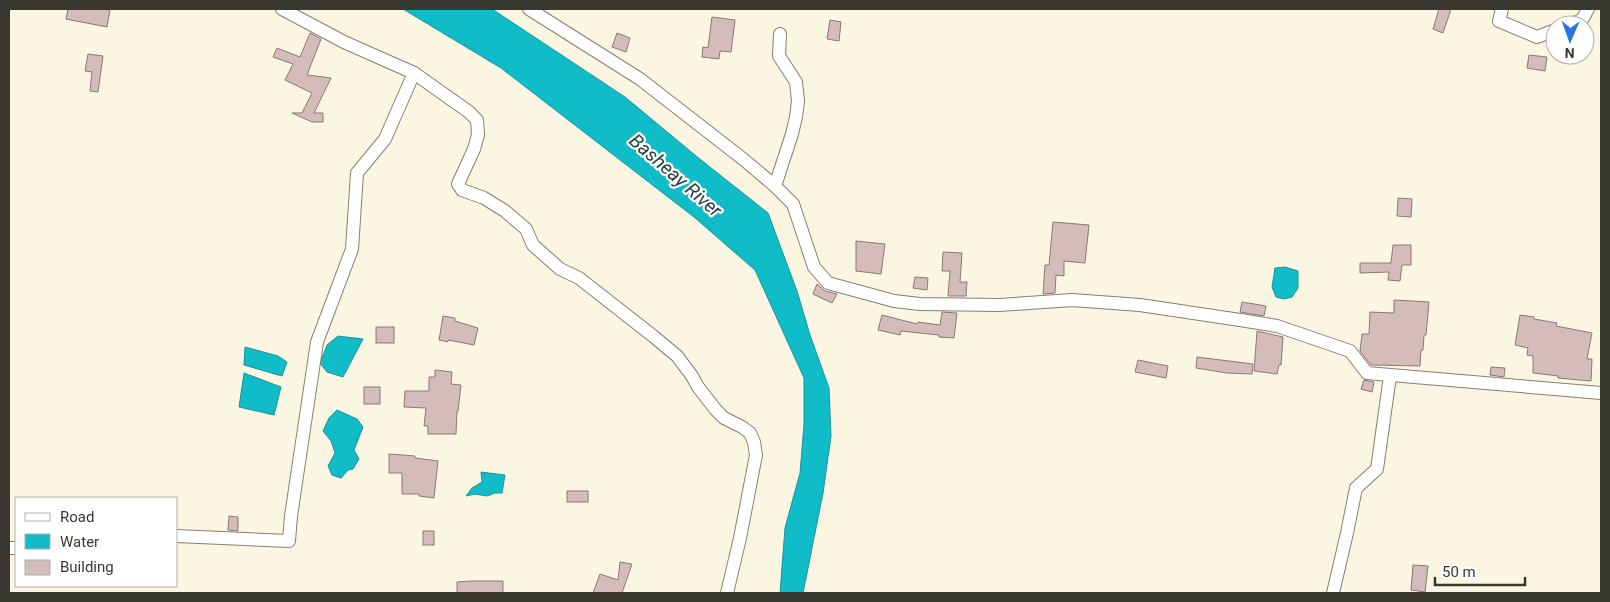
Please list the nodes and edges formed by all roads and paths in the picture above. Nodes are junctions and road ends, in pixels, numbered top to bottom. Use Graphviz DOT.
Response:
graph roads {
  1 [pos="282,9"];
  2 [pos="529,9"];
  3 [pos="1502,9"];
  4 [pos="780,34"];
  5 [pos="1545,34"];
  6 [pos="414,73"];
  7 [pos="776,186"];
  8 [pos="1390,376"];
  9 [pos="1601,393"];
  10 [pos="178,536"];
  11 [pos="727,593"];
  12 [pos="1333,593"];
  1 -- 6 [label="street"];
  2 -- 7 [label="street"];
  3 -- 5 [label="street"];
  4 -- 7 [label="street"];
  6 -- 10 [label="street"];
  6 -- 11 [label="street"];
  7 -- 8 [label="street"];
  8 -- 9 [label="street"];
  8 -- 12 [label="street"];
}
